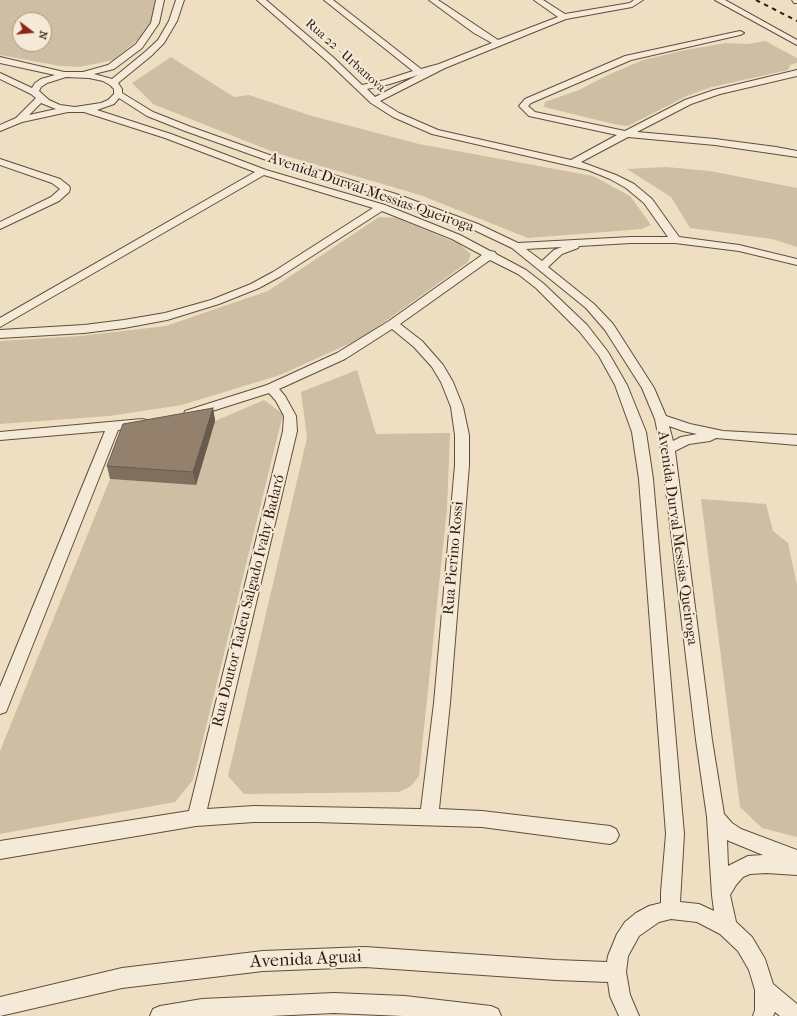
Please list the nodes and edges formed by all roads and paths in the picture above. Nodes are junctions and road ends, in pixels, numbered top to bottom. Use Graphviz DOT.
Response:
graph roads {
  1 [pos="160,0"];
  2 [pos="180,0"];
  3 [pos="261,0"];
  4 [pos="328,0"];
  5 [pos="433,0"];
  6 [pos="538,0"];
  7 [pos="639,0"];
  8 [pos="719,0"];
  9 [pos="564,17"];
  10 [pos="740,33"];
  11 [pos="497,43"];
  12 [pos="797,43"];
  13 [pos="0,60"];
  14 [pos="421,73"];
  15 [pos="797,73"];
  16 [pos="65,74"];
  17 [pos="81,74"];
  18 [pos="0,76"];
  19 [pos="114,84"];
  20 [pos="360,88"];
  21 [pos="118,94"];
  22 [pos="37,95"];
  23 [pos="374,100"];
  24 [pos="67,109"];
  25 [pos="85,109"];
  26 [pos="19,120"];
  27 [pos="0,128"];
  28 [pos="624,134"];
  29 [pos="797,144"];
  30 [pos="776,150"];
  31 [pos="797,154"];
  32 [pos="0,162"];
  33 [pos="572,163"];
  34 [pos="263,172"];
  35 [pos="381,207"];
  36 [pos="0,226"];
  37 [pos="675,240"];
  38 [pos="582,242"];
  39 [pos="516,246"];
  40 [pos="491,254"];
  41 [pos="797,262"];
  42 [pos="543,266"];
  43 [pos="0,323"];
  44 [pos="393,324"];
  45 [pos="0,334"];
  46 [pos="271,388"];
  47 [pos="176,417"];
  48 [pos="661,418"];
  49 [pos="155,421"];
  50 [pos="113,427"];
  51 [pos="723,435"];
  52 [pos="0,436"];
  53 [pos="797,440"];
  54 [pos="668,449"];
  55 [pos="0,708"];
  56 [pos="429,816"];
  57 [pos="716,817"];
  58 [pos="196,818"];
  59 [pos="610,835"];
  60 [pos="0,850"];
  61 [pos="797,859"];
  62 [pos="797,866"];
  63 [pos="721,895"];
  64 [pos="671,910"];
  65 [pos="727,927"];
  66 [pos="616,972"];
  67 [pos="765,990"];
  68 [pos="0,1007"];
  69 [pos="160,1016"];
  70 [pos="491,1016"];
  71 [pos="629,1016"];
  72 [pos="763,1016"];
  73 [pos="795,1016"];
  1 -- 17 [label="street"];
  2 -- 19 [label="street"];
  3 -- 20 [label="street, Rua 22 - Urbanova"];
  4 -- 14 [label="street"];
  5 -- 11 [label="street"];
  6 -- 9 [label="street"];
  7 -- 9 [label="street"];
  8 -- 12 [label="street"];
  9 -- 11 [label="street"];
  10 -- 28 [label="street"];
  11 -- 14 [label="street"];
  13 -- 16 [label="street"];
  14 -- 20 [label="street"];
  14 -- 23 [label="street"];
  15 -- 28 [label="street"];
  16 -- 17 [label="street"];
  16 -- 22 [label="street"];
  17 -- 19 [label="street"];
  18 -- 22 [label="street"];
  19 -- 21 [label="street"];
  20 -- 23 [label="street, Rua 22 - Urbanova"];
  21 -- 25 [label="street"];
  21 -- 39 [label="street, Avenida Durval Messias Queiroga"];
  22 -- 24 [label="street"];
  22 -- 26 [label="street"];
  23 -- 33 [label="street, Rua 22 - Urbanova"];
  24 -- 25 [label="street"];
  24 -- 26 [label="street"];
  25 -- 34 [label="street, Avenida Durval Messias Queiroga"];
  26 -- 27 [label="street"];
  28 -- 30 [label="street"];
  28 -- 33 [label="street"];
  29 -- 30 [label="street"];
  30 -- 31 [label="street"];
  32 -- 36 [label="street"];
  33 -- 37 [label="street, Rua 22 - Urbanova"];
  34 -- 35 [label="street, Avenida Durval Messias Queiroga"];
  34 -- 43 [label="street"];
  35 -- 40 [label="street, Avenida Durval Messias Queiroga"];
  35 -- 45 [label="street"];
  37 -- 38 [label="street"];
  37 -- 41 [label="street"];
  38 -- 39 [label="street"];
  38 -- 42 [label="street"];
  39 -- 42 [label="street, Avenida Durval Messias Queiroga"];
  40 -- 44 [label="street"];
  40 -- 64 [label="street, Avenida Durval Messias Queiroga"];
  42 -- 48 [label="street, Avenida Durval Messias Queiroga"];
  44 -- 46 [label="street"];
  44 -- 56 [label="street, Rua Pierino Rossi"];
  46 -- 47 [label="street"];
  46 -- 58 [label="street, Rua Doutor Tadeu Salgado Ivahy Badaró"];
  48 -- 51 [label="street"];
  48 -- 54 [label="street, Avenida Durval Messias Queiroga"];
  49 -- 50 [label="street"];
  50 -- 52 [label="street"];
  50 -- 55 [label="street"];
  51 -- 53 [label="street"];
  51 -- 54 [label="street"];
  54 -- 57 [label="street, Avenida Durval Messias Queiroga"];
  56 -- 58 [label="street"];
  56 -- 59 [label="street"];
  57 -- 61 [label="street"];
  57 -- 63 [label="street, Avenida Durval Messias Queiroga"];
  58 -- 60 [label="street"];
  62 -- 63 [label="street"];
  63 -- 65 [label="street, Avenida Durval Messias Queiroga"];
  64 -- 65 [label="street"];
  64 -- 66 [label="street"];
  65 -- 67 [label="street"];
  66 -- 68 [label="street, Avenida Aguai"];
  66 -- 71 [label="street"];
  67 -- 72 [label="street"];
  67 -- 73 [label="street"];
  69 -- 70 [label="street"];
}
